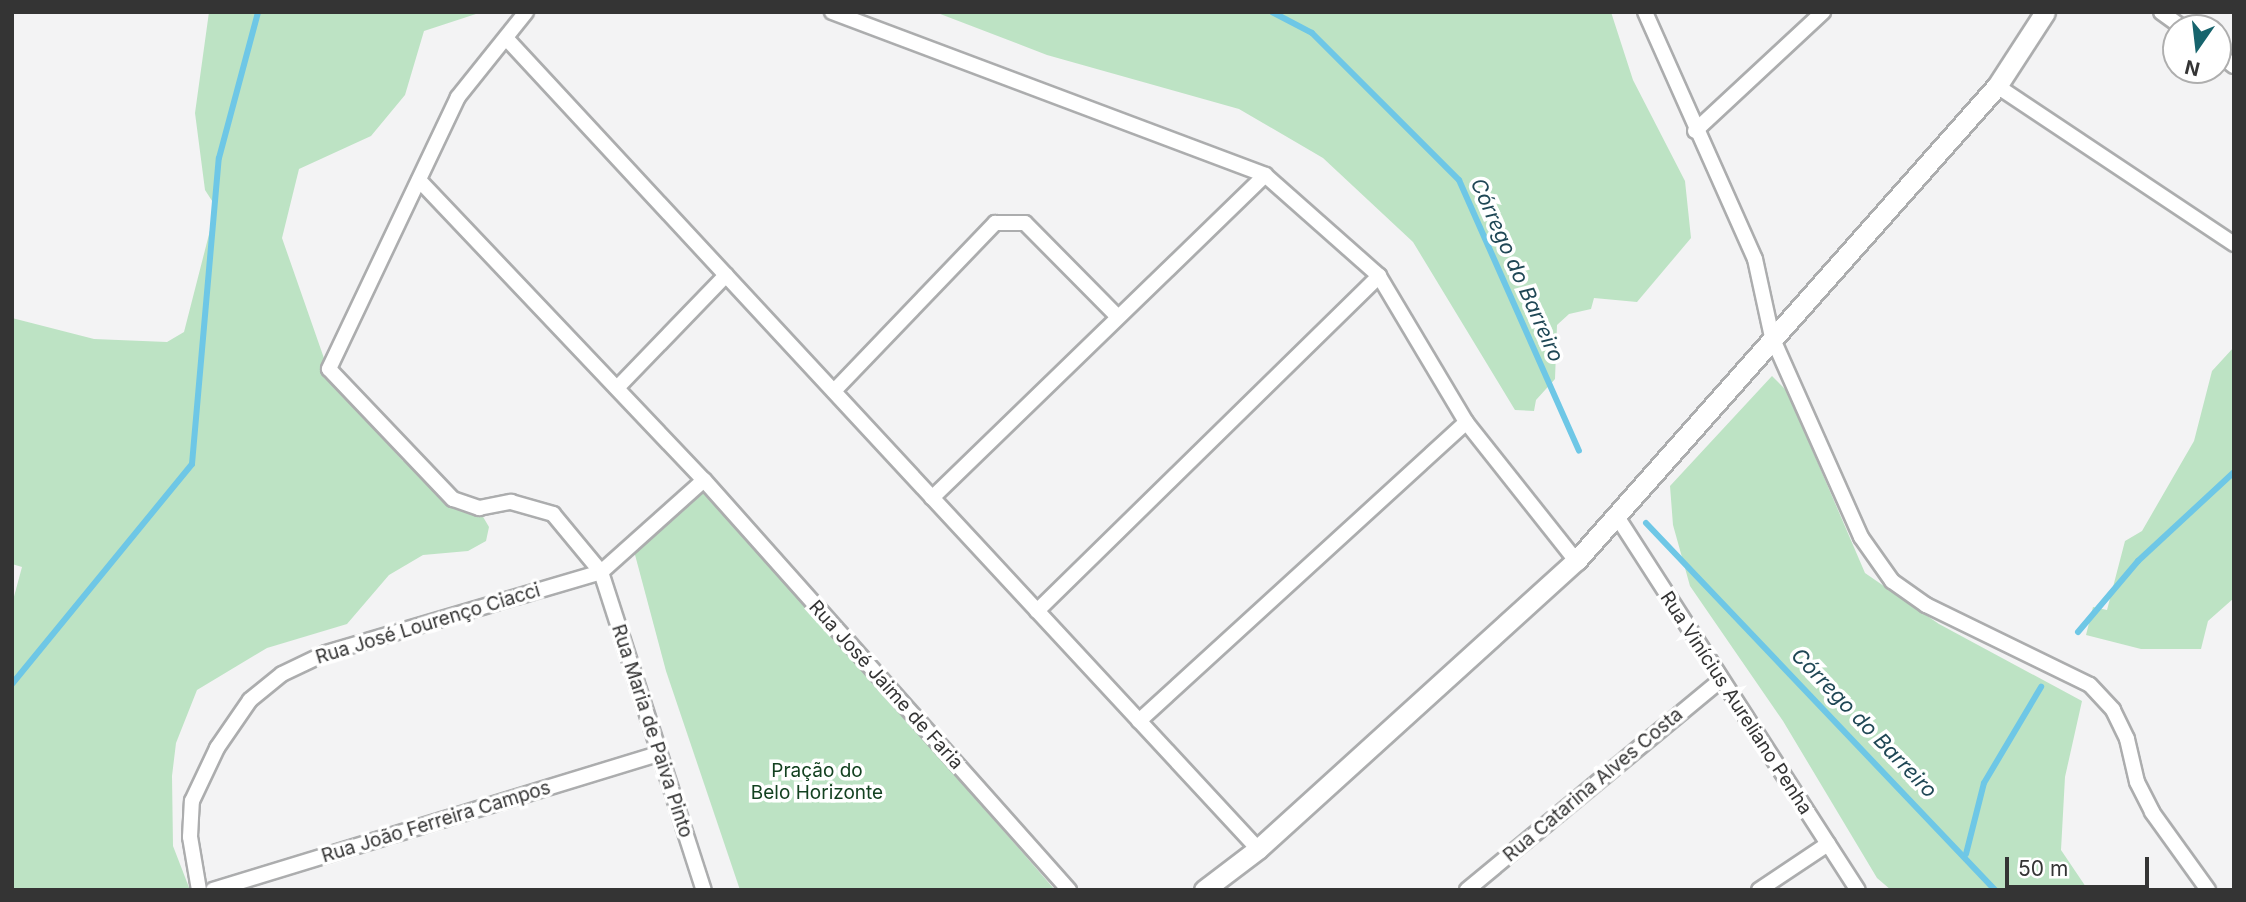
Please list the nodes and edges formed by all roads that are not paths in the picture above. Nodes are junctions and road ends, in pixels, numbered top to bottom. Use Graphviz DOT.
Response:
graph roads {
  1 [pos="526,12"];
  2 [pos="832,12"];
  3 [pos="1645,12"];
  4 [pos="1823,12"];
  5 [pos="2045,12"];
  6 [pos="506,38"];
  7 [pos="1997,86"];
  8 [pos="1695,131"];
  9 [pos="1265,175"];
  10 [pos="419,180"];
  11 [pos="2234,244"];
  12 [pos="726,275"];
  13 [pos="1379,276"];
  14 [pos="1118,317"];
  15 [pos="1772,337"];
  16 [pos="617,388"];
  17 [pos="834,391"];
  18 [pos="1466,422"];
  19 [pos="704,480"];
  20 [pos="932,498"];
  21 [pos="1616,515"];
  22 [pos="1576,561"];
  23 [pos="601,572"];
  24 [pos="1037,611"];
  25 [pos="1720,681"];
  26 [pos="1139,721"];
  27 [pos="659,754"];
  28 [pos="1828,844"];
  29 [pos="1258,849"];
  30 [pos="199,890"];
  31 [pos="213,890"];
  32 [pos="704,890"];
  33 [pos="1069,890"];
  34 [pos="1204,890"];
  35 [pos="1467,890"];
  36 [pos="1759,890"];
  37 [pos="1858,890"];
  38 [pos="2208,890"];
  1 -- 6 [label="street"];
  2 -- 9 [label="street"];
  3 -- 8 [label="street"];
  4 -- 8 [label="street"];
  5 -- 7 [label="street"];
  6 -- 10 [label="street"];
  6 -- 12 [label="street"];
  7 -- 11 [label="street"];
  7 -- 15 [label="street"];
  8 -- 15 [label="street"];
  9 -- 13 [label="street"];
  9 -- 14 [label="street"];
  10 -- 16 [label="street, Rua José Jaime de Faria"];
  10 -- 23 [label="street"];
  12 -- 16 [label="street"];
  12 -- 17 [label="street"];
  13 -- 18 [label="street"];
  13 -- 24 [label="street"];
  14 -- 17 [label="street"];
  14 -- 20 [label="street"];
  15 -- 21 [label="street"];
  15 -- 38 [label="street"];
  16 -- 19 [label="street, Rua José Jaime de Faria"];
  17 -- 20 [label="street"];
  18 -- 22 [label="street"];
  18 -- 26 [label="street"];
  19 -- 23 [label="street, Rua José Lourenço Ciacci"];
  19 -- 33 [label="street, Rua José Jaime de Faria"];
  20 -- 24 [label="street"];
  21 -- 22 [label="street"];
  21 -- 25 [label="street, Rua Vinícius Aureliano Penha"];
  22 -- 29 [label="street"];
  23 -- 27 [label="street, Rua Maria de Paiva Pinto"];
  23 -- 30 [label="street, Rua José Lourenço Ciacci"];
  24 -- 26 [label="street"];
  25 -- 28 [label="street, Rua Vinícius Aureliano Penha"];
  25 -- 35 [label="street, Rua Catarina Alves Costa"];
  26 -- 29 [label="street"];
  27 -- 31 [label="street, Rua João Ferreira Campos"];
  27 -- 32 [label="street, Rua Maria de Paiva Pinto"];
  28 -- 36 [label="street"];
  28 -- 37 [label="street, Rua Vinícius Aureliano Penha"];
  29 -- 34 [label="street"];
}
